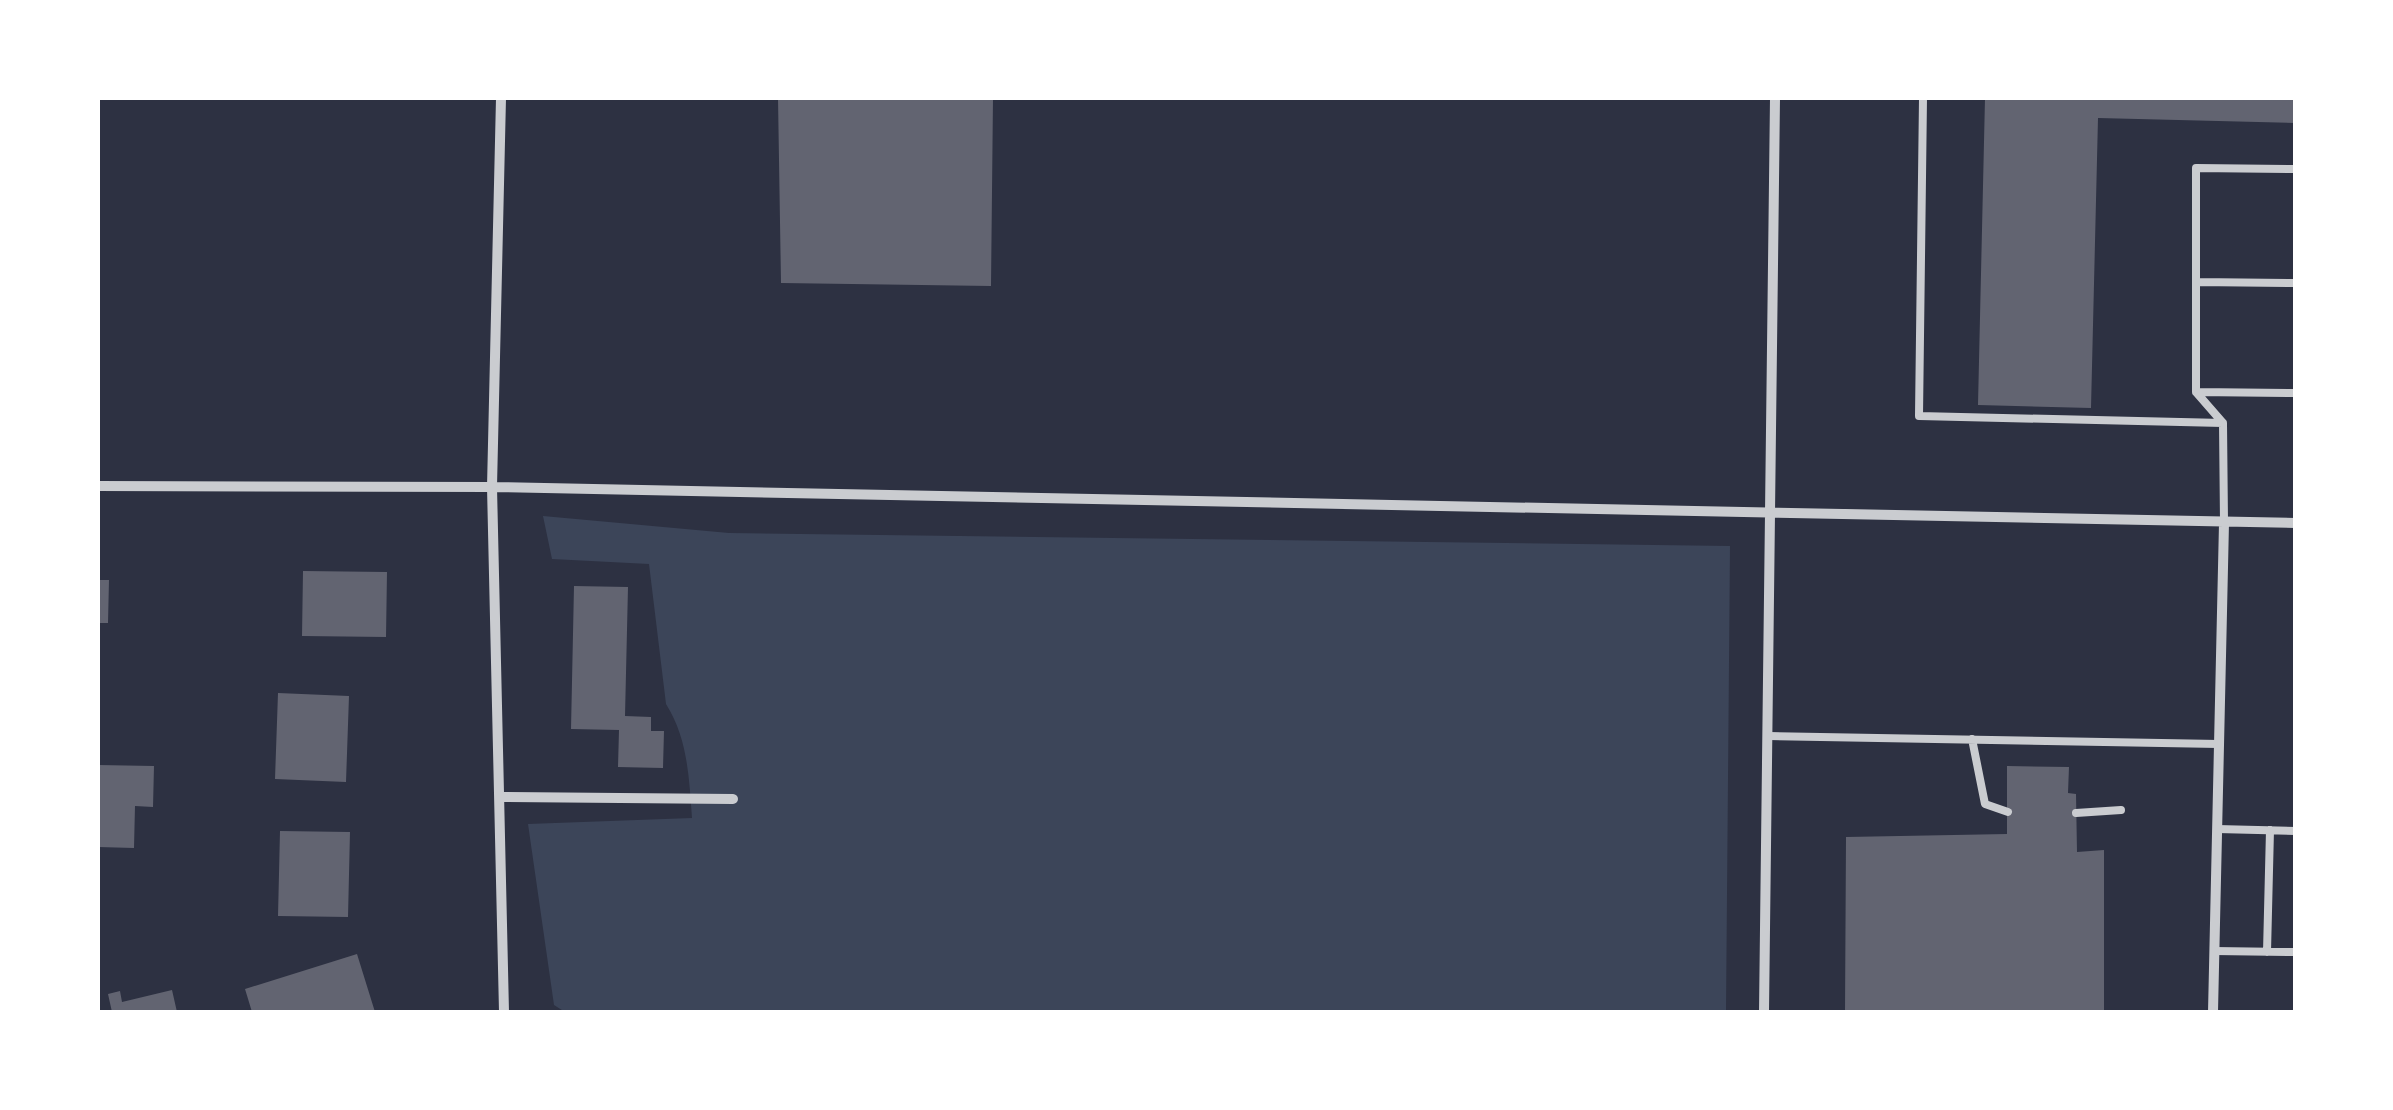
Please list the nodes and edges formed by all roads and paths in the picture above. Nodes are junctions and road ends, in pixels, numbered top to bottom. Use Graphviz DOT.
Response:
graph roads {
  1 [pos="501,98"];
  2 [pos="1775,98"];
  3 [pos="1923,98"];
  4 [pos="2296,168"];
  5 [pos="2196,282"];
  6 [pos="2296,284"];
  7 [pos="2196,392"];
  8 [pos="2296,393"];
  9 [pos="2223,423"];
  10 [pos="98,486"];
  11 [pos="492,486"];
  12 [pos="1770,511"];
  13 [pos="2224,522"];
  14 [pos="2296,524"];
  15 [pos="1768,736"];
  16 [pos="1972,739"];
  17 [pos="2219,744"];
  18 [pos="500,797"];
  19 [pos="733,799"];
  20 [pos="2121,810"];
  21 [pos="2008,812"];
  22 [pos="2076,813"];
  23 [pos="2217,829"];
  24 [pos="2270,830"];
  25 [pos="2296,830"];
  26 [pos="2214,950"];
  27 [pos="2266,952"];
  28 [pos="2296,952"];
  29 [pos="504,1012"];
  30 [pos="1764,1012"];
  31 [pos="2213,1012"];
  1 -- 11 [label="street"];
  2 -- 12 [label="street"];
  3 -- 9 [label="lane"];
  4 -- 5 [label="lane"];
  5 -- 6 [label="lane"];
  5 -- 7 [label="lane"];
  7 -- 8 [label="lane"];
  7 -- 9 [label="lane"];
  9 -- 13 [label="lane"];
  10 -- 11 [label="street"];
  11 -- 12 [label="street"];
  11 -- 18 [label="street"];
  12 -- 13 [label="street"];
  12 -- 15 [label="street"];
  13 -- 14 [label="street"];
  13 -- 17 [label="street"];
  15 -- 16 [label="lane"];
  15 -- 30 [label="street"];
  16 -- 17 [label="lane"];
  16 -- 21 [label="lane"];
  17 -- 23 [label="street"];
  18 -- 19 [label="street"];
  18 -- 29 [label="street"];
  20 -- 22 [label="lane"];
  23 -- 24 [label="lane"];
  23 -- 26 [label="street"];
  24 -- 25 [label="lane"];
  24 -- 27 [label="lane"];
  26 -- 27 [label="lane"];
  26 -- 31 [label="street"];
  27 -- 28 [label="lane"];
}
